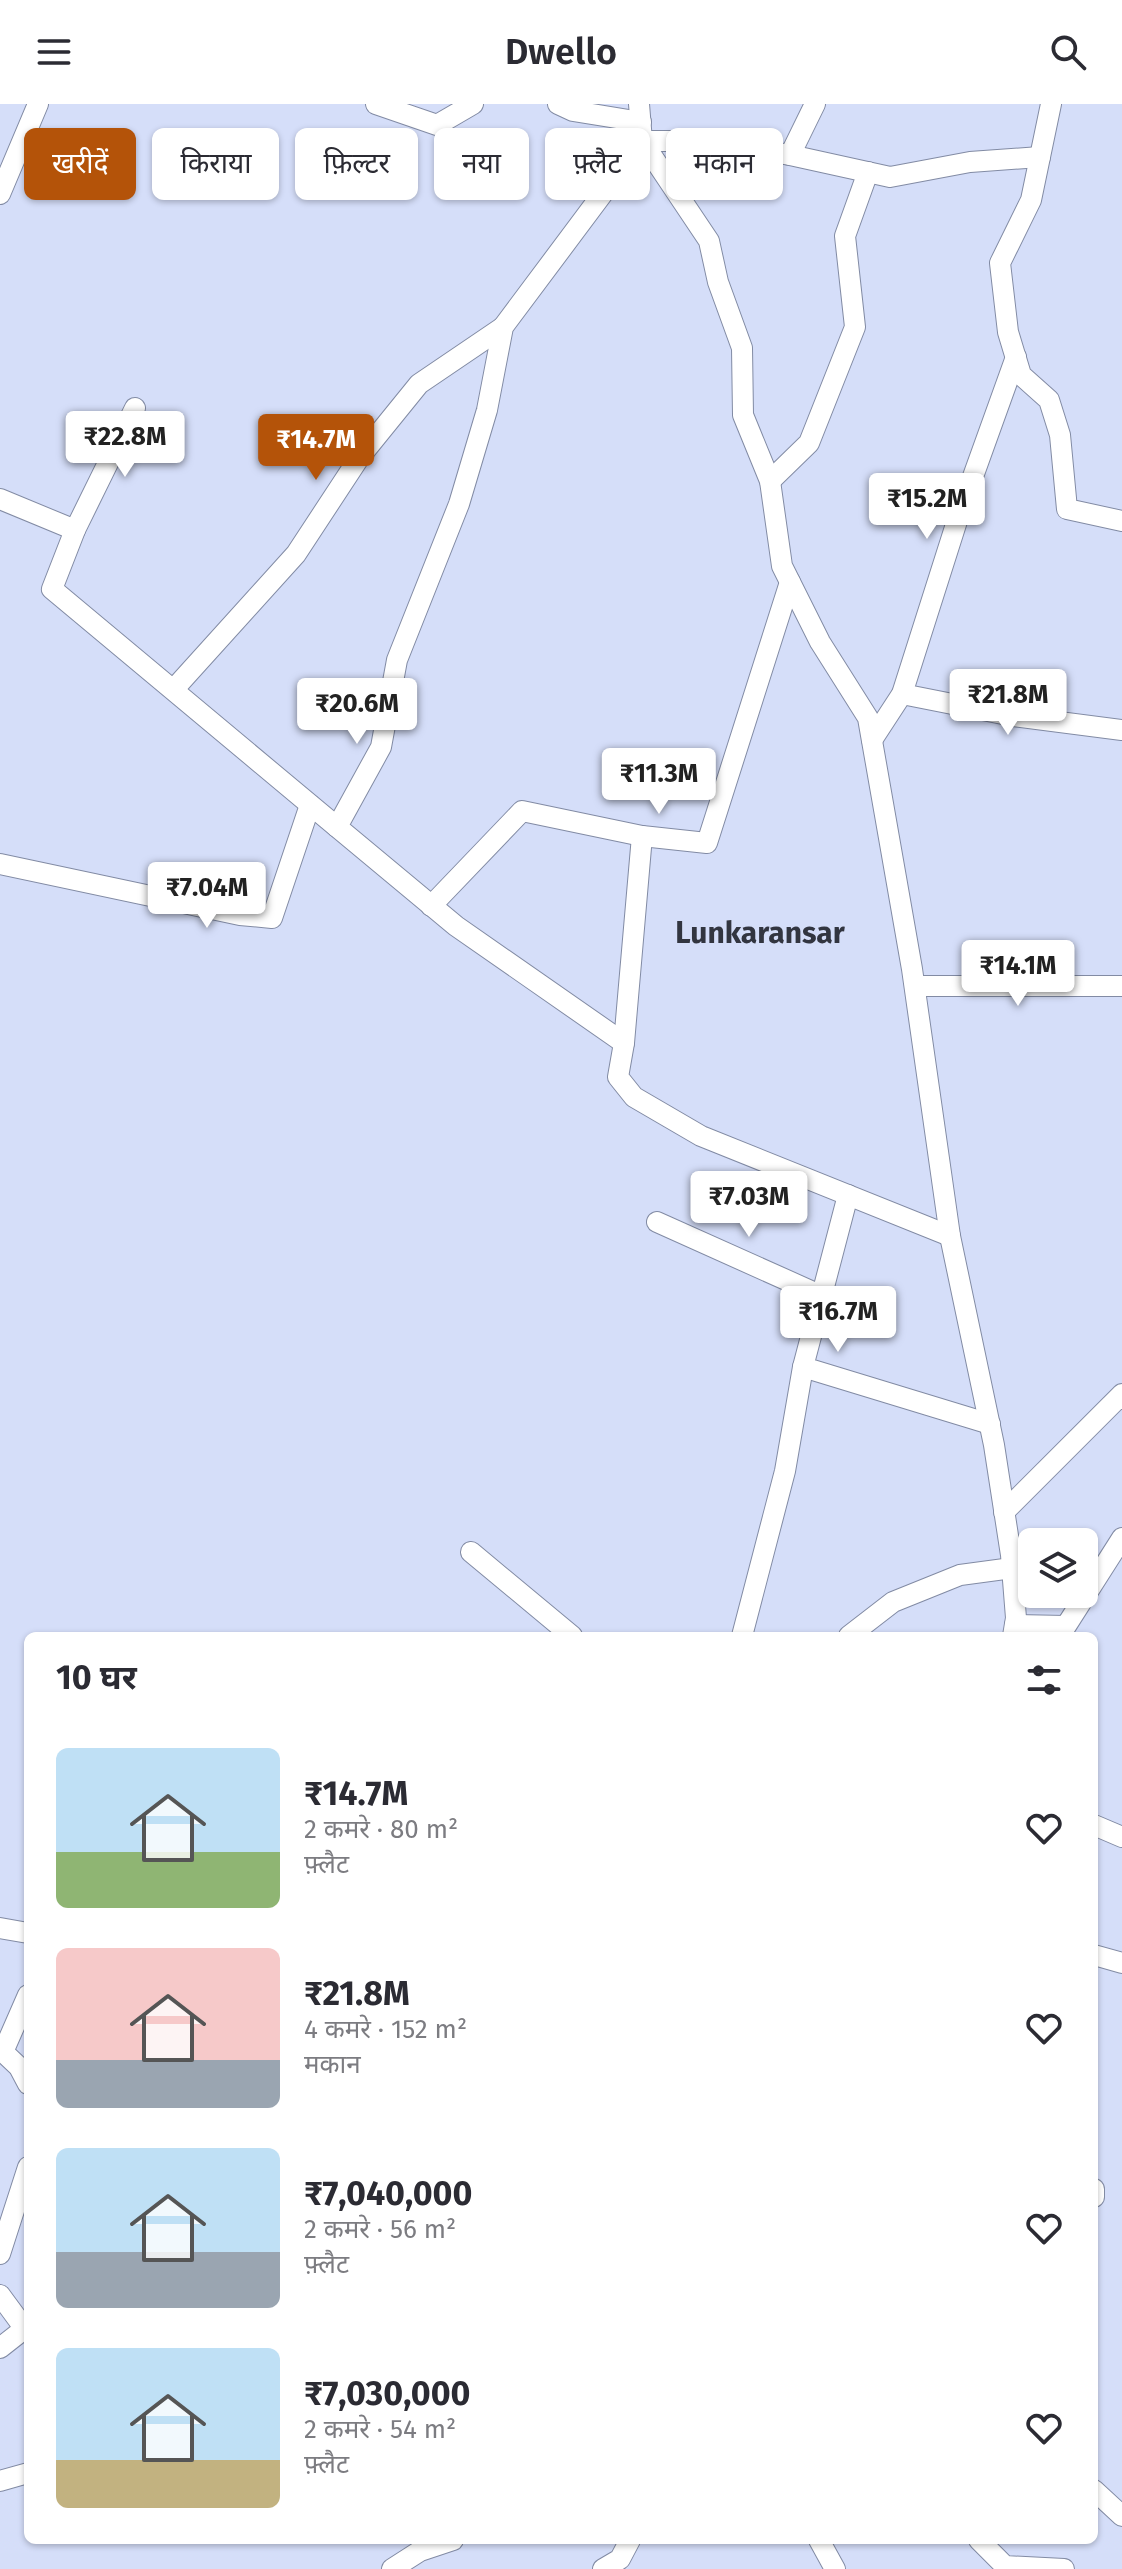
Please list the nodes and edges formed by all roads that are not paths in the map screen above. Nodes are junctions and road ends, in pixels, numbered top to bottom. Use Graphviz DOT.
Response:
graph roads {
  1 [pos="38,104"];
  2 [pos="376,104"];
  3 [pos="473,104"];
  4 [pos="558,104"];
  5 [pos="815,104"];
  6 [pos="1051,104"];
  7 [pos="641,122"];
  8 [pos="790,155"];
  9 [pos="1040,157"];
  10 [pos="868,172"];
  11 [pos="0,194"];
  12 [pos="503,327"];
  13 [pos="1016,357"];
  14 [pos="135,408"];
  15 [pos="770,481"];
  16 [pos="0,499"];
  17 [pos="1122,521"];
  18 [pos="75,530"];
  19 [pos="790,582"];
  20 [pos="174,689"];
  21 [pos="902,694"];
  22 [pos="1122,730"];
  23 [pos="872,740"];
  24 [pos="310,805"];
  25 [pos="337,827"];
  26 [pos="642,836"];
  27 [pos="0,864"];
  28 [pos="431,906"];
  29 [pos="915,986"];
  30 [pos="1122,986"];
  31 [pos="624,1043"];
  32 [pos="848,1195"];
  33 [pos="657,1222"];
  34 [pos="950,1236"];
  35 [pos="822,1296"];
  36 [pos="803,1367"];
  37 [pos="1122,1394"];
  38 [pos="990,1424"];
  39 [pos="1004,1512"];
  40 [pos="1122,1538"];
  41 [pos="471,1552"];
  42 [pos="1012,1568"];
  43 [pos="1014,1630"];
  44 [pos="567,1632"];
  45 [pos="743,1632"];
  46 [pos="854,1632"];
  47 [pos="1098,1827"];
  48 [pos="1122,1837"];
  49 [pos="0,1928"];
  50 [pos="24,1932"];
  51 [pos="1098,1956"];
  52 [pos="1122,1963"];
  53 [pos="24,2004"];
  54 [pos="2,2051"];
  55 [pos="24,2072"];
  56 [pos="24,2179"];
  57 [pos="0,2254"];
  58 [pos="0,2295"];
  59 [pos="24,2325"];
  60 [pos="24,2330"];
  61 [pos="0,2348"];
  62 [pos="24,2474"];
  63 [pos="0,2481"];
  64 [pos="1098,2494"];
  65 [pos="1122,2516"];
  66 [pos="441,2544"];
  67 [pos="628,2544"];
  68 [pos="821,2544"];
  69 [pos="983,2544"];
  70 [pos="392,2569"];
  71 [pos="603,2569"];
  72 [pos="835,2569"];
  73 [pos="1064,2569"];
  1 -- 11 [label="street"];
  2 -- 3 [label="street"];
  4 -- 7 [label="street"];
  5 -- 8 [label="street"];
  6 -- 9 [label="street"];
  7 -- 8 [label="street"];
  7 -- 12 [label="street"];
  7 -- 15 [label="street"];
  8 -- 10 [label="street"];
  9 -- 10 [label="street"];
  9 -- 13 [label="street"];
  10 -- 15 [label="street"];
  12 -- 20 [label="street"];
  12 -- 25 [label="street"];
  13 -- 17 [label="street"];
  13 -- 21 [label="street"];
  14 -- 18 [label="street"];
  15 -- 19 [label="street"];
  16 -- 18 [label="street"];
  18 -- 20 [label="street"];
  19 -- 23 [label="street"];
  19 -- 26 [label="street"];
  20 -- 24 [label="street"];
  21 -- 22 [label="street"];
  21 -- 23 [label="street"];
  23 -- 29 [label="street"];
  24 -- 25 [label="street"];
  24 -- 27 [label="street"];
  25 -- 28 [label="street"];
  26 -- 28 [label="street"];
  26 -- 31 [label="street"];
  28 -- 31 [label="street"];
  29 -- 30 [label="street"];
  29 -- 34 [label="street"];
  31 -- 32 [label="street"];
  32 -- 34 [label="street"];
  32 -- 35 [label="street"];
  33 -- 35 [label="street"];
  34 -- 38 [label="street"];
  35 -- 36 [label="street"];
  36 -- 38 [label="street"];
  36 -- 45 [label="street"];
  37 -- 39 [label="street"];
  38 -- 39 [label="street"];
  39 -- 42 [label="street"];
  40 -- 43 [label="street"];
  41 -- 44 [label="street"];
  42 -- 43 [label="street"];
  42 -- 46 [label="street"];
  47 -- 48 [label="street"];
  49 -- 50 [label="street"];
  51 -- 52 [label="street"];
  53 -- 54 [label="street"];
  54 -- 55 [label="street"];
  56 -- 57 [label="street"];
  58 -- 59 [label="street"];
  60 -- 61 [label="street"];
  62 -- 63 [label="street"];
  64 -- 65 [label="street"];
  66 -- 70 [label="street"];
  67 -- 71 [label="street"];
  68 -- 72 [label="street"];
  69 -- 73 [label="street"];
}
